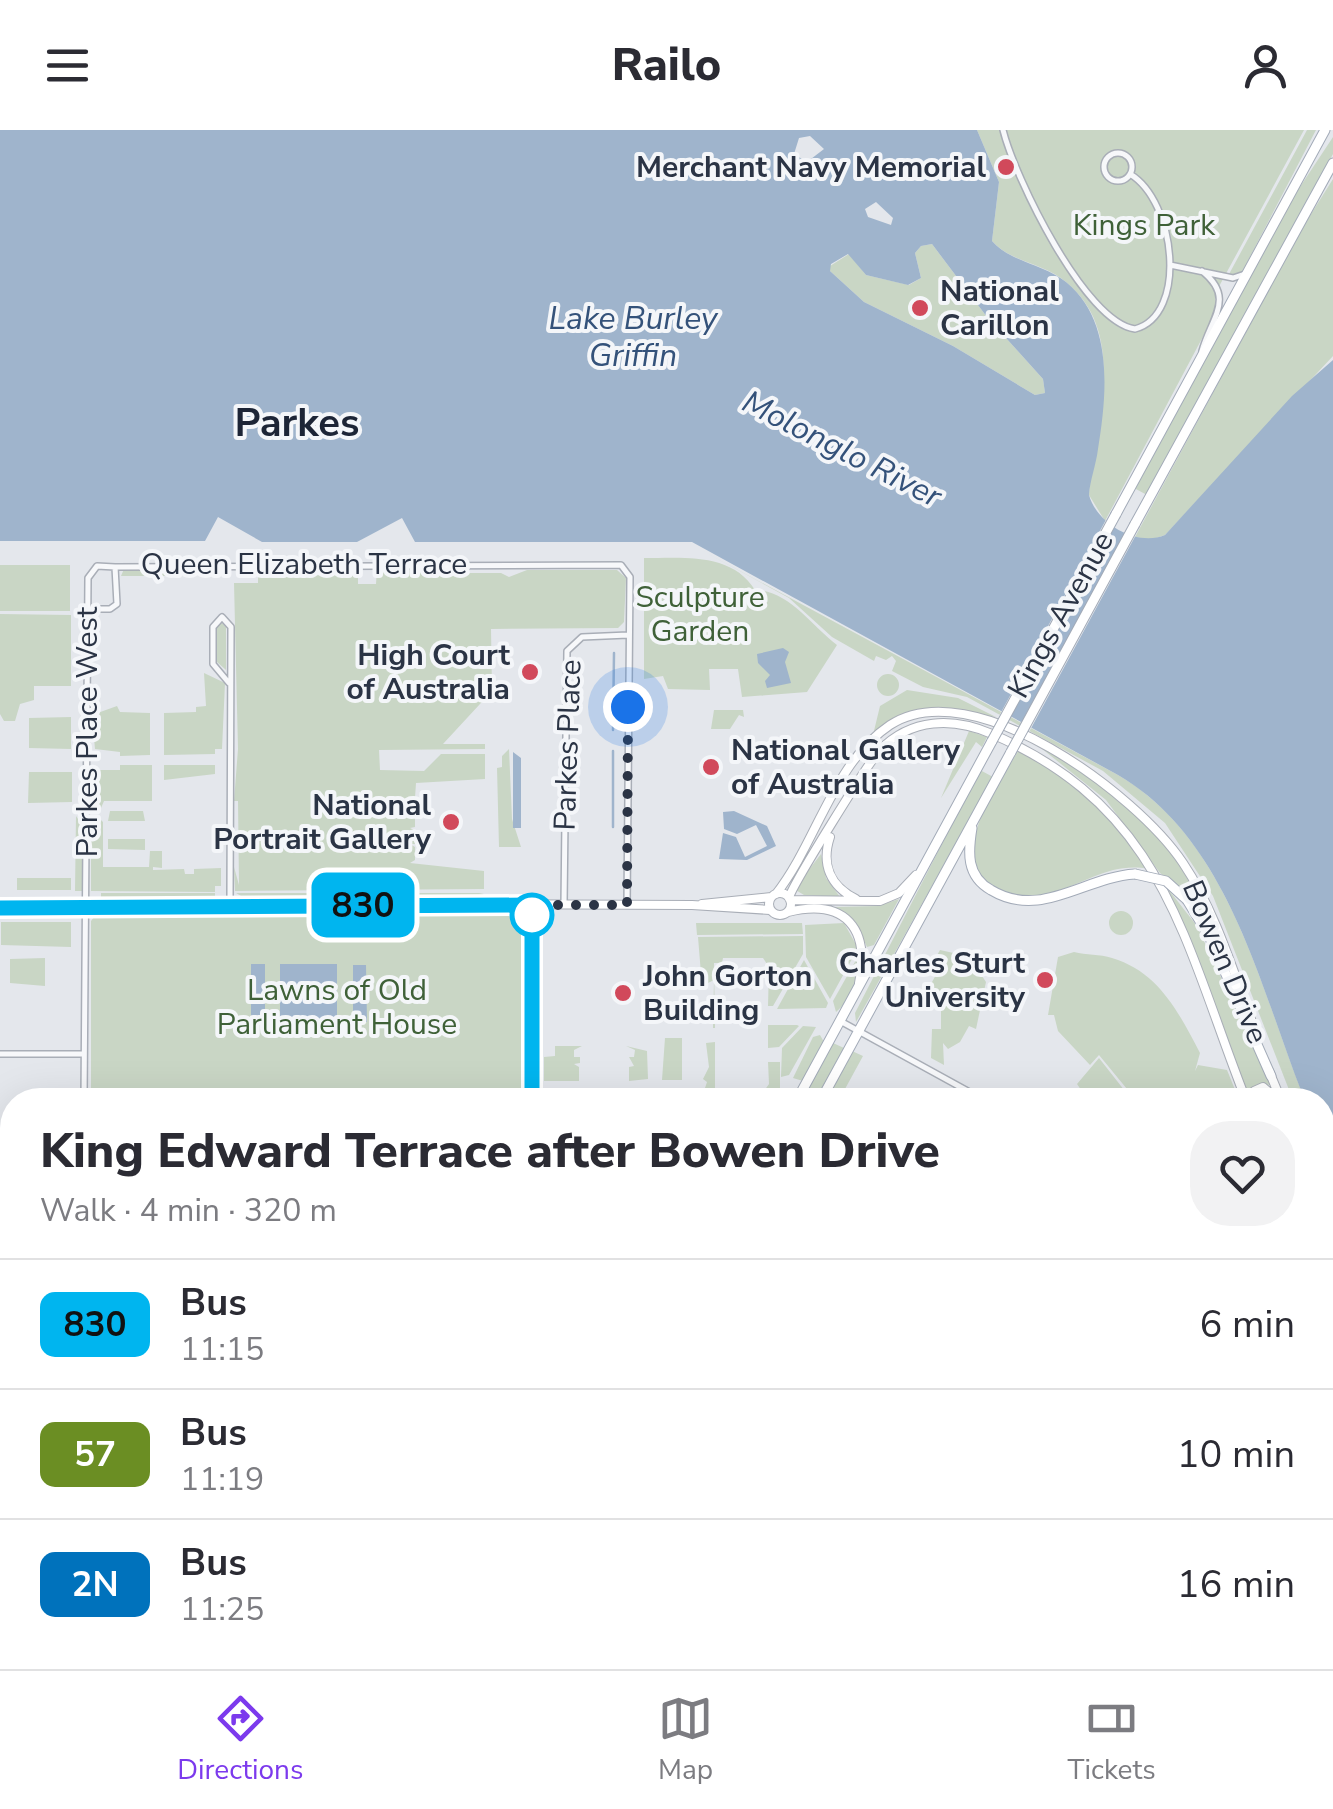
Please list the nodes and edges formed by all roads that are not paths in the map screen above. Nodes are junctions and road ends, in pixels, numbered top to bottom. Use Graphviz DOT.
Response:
graph roads {
  1 [pos="1003,130"];
  2 [pos="1325,130"];
  3 [pos="1333,162"];
  4 [pos="1130,174"];
  5 [pos="1170,265"];
  6 [pos="1202,271"];
  7 [pos="1250,272"];
  8 [pos="1199,364"];
  9 [pos="494,565"];
  10 [pos="115,567"];
  11 [pos="87,609"];
  12 [pos="628,635"];
  13 [pos="229,683"];
  14 [pos="837,818"];
  15 [pos="974,819"];
  16 [pos="922,869"];
  17 [pos="774,896"];
  18 [pos="790,899"];
  19 [pos="867,902"];
  20 [pos="0,905"];
  21 [pos="85,905"];
  22 [pos="230,905"];
  23 [pos="532,905"];
  24 [pos="569,905"];
  25 [pos="627,905"];
  26 [pos="692,906"];
  27 [pos="770,910"];
  28 [pos="788,912"];
  29 [pos="858,988"];
  30 [pos="840,1020"];
  31 [pos="859,1032"];
  32 [pos="0,1054"];
  33 [pos="84,1054"];
  34 [pos="1271,1076"];
  35 [pos="84,1088"];
  36 [pos="532,1088"];
  37 [pos="803,1088"];
  38 [pos="827,1088"];
  39 [pos="962,1088"];
  40 [pos="1243,1088"];
  41 [pos="1275,1088"];
  1 -- 5 [label="street"];
  2 -- 7 [label="main road, Kings Avenue"];
  3 -- 15 [label="main road, Kings Avenue, bridge"];
  4 -- 4 [label="street"];
  4 -- 5 [label="street"];
  5 -- 6 [label="street"];
  6 -- 7 [label="street"];
  6 -- 8 [label="street"];
  7 -- 8 [label="main road, Kings Avenue"];
  8 -- 16 [label="main road, Kings Avenue, bridge"];
  9 -- 10 [label="street, Queen Elizabeth Terrace"];
  9 -- 12 [label="street, Parkes Place"];
  10 -- 11 [label="street, Parkes Place West"];
  10 -- 11 [label="street"];
  11 -- 21 [label="street, Parkes Place West"];
  12 -- 24 [label="street, Parkes Place"];
  12 -- 25 [label="street, Parkes Place"];
  13 -- 13 [label="street"];
  13 -- 22 [label="street"];
  14 -- 18 [label="main road"];
  14 -- 19 [label="main road"];
  14 -- 40 [label="main road, Bowen Drive"];
  15 -- 31 [label="main road, Kings Avenue"];
  15 -- 34 [label="main road, bridge"];
  16 -- 19 [label="main road"];
  16 -- 29 [label="main road, Kings Avenue"];
  17 -- 18 [label="main road"];
  17 -- 26 [label="main road"];
  17 -- 27 [label="main road"];
  17 -- 34 [label="main road, Bowen Drive"];
  18 -- 19 [label="main road"];
  18 -- 28 [label="main road"];
  20 -- 21 [label="main road"];
  21 -- 22 [label="main road"];
  21 -- 33 [label="street, Parkes Place West"];
  22 -- 23 [label="main road"];
  23 -- 24 [label="main road"];
  23 -- 36 [label="street"];
  24 -- 25 [label="main road"];
  25 -- 26 [label="main road"];
  26 -- 27 [label="main road"];
  27 -- 28 [label="main road"];
  28 -- 29 [label="main road"];
  29 -- 30 [label="main road, Kings Avenue"];
  30 -- 31 [label="street"];
  30 -- 37 [label="main road, Kings Avenue"];
  31 -- 38 [label="main road, Kings Avenue"];
  31 -- 39 [label="street"];
  32 -- 33 [label="street"];
  33 -- 35 [label="street, Parkes Place West"];
  34 -- 41 [label="main road, Bowen Drive"];
}
